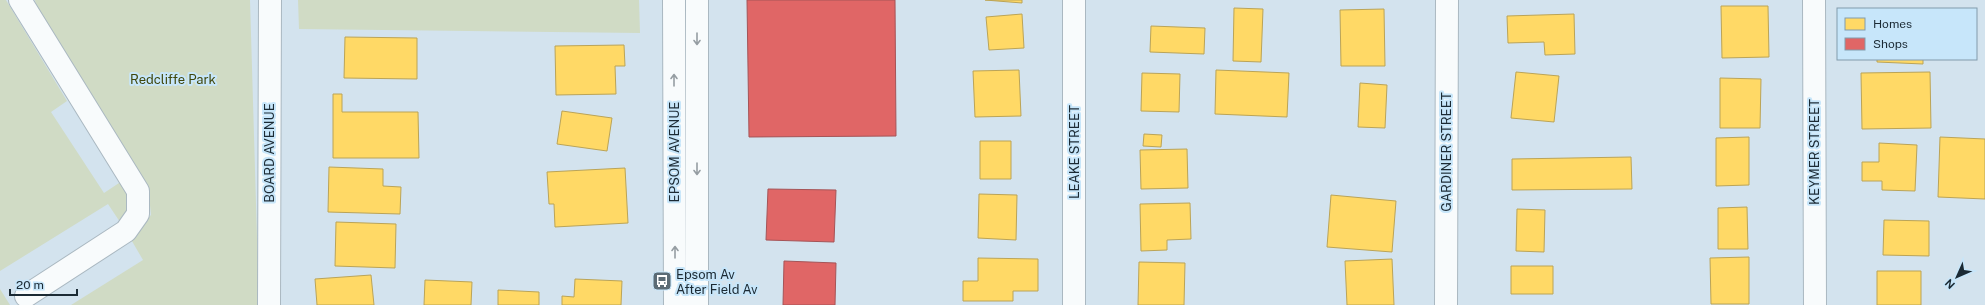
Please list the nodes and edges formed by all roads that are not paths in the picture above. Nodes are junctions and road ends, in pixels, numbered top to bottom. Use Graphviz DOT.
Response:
graph roads {
  1 [pos="20,0"];
  2 [pos="270,0"];
  3 [pos="674,0"];
  4 [pos="696,0"];
  5 [pos="1074,0"];
  6 [pos="1447,0"];
  7 [pos="1814,0"];
  8 [pos="26,296"];
  9 [pos="269,305"];
  10 [pos="675,305"];
  11 [pos="697,305"];
  12 [pos="1074,305"];
  13 [pos="1446,305"];
  14 [pos="1815,305"];
  1 -- 8 [label="street"];
  2 -- 9 [label="street, BOARD AVENUE"];
  10 -- 3 [label="street, EPSOM AVENUE, one-way"];
  4 -- 11 [label="street, EPSOM AVENUE, one-way"];
  5 -- 12 [label="street, LEAKE STREET"];
  6 -- 13 [label="street, GARDINER STREET"];
  7 -- 14 [label="street, KEYMER STREET"];
}
